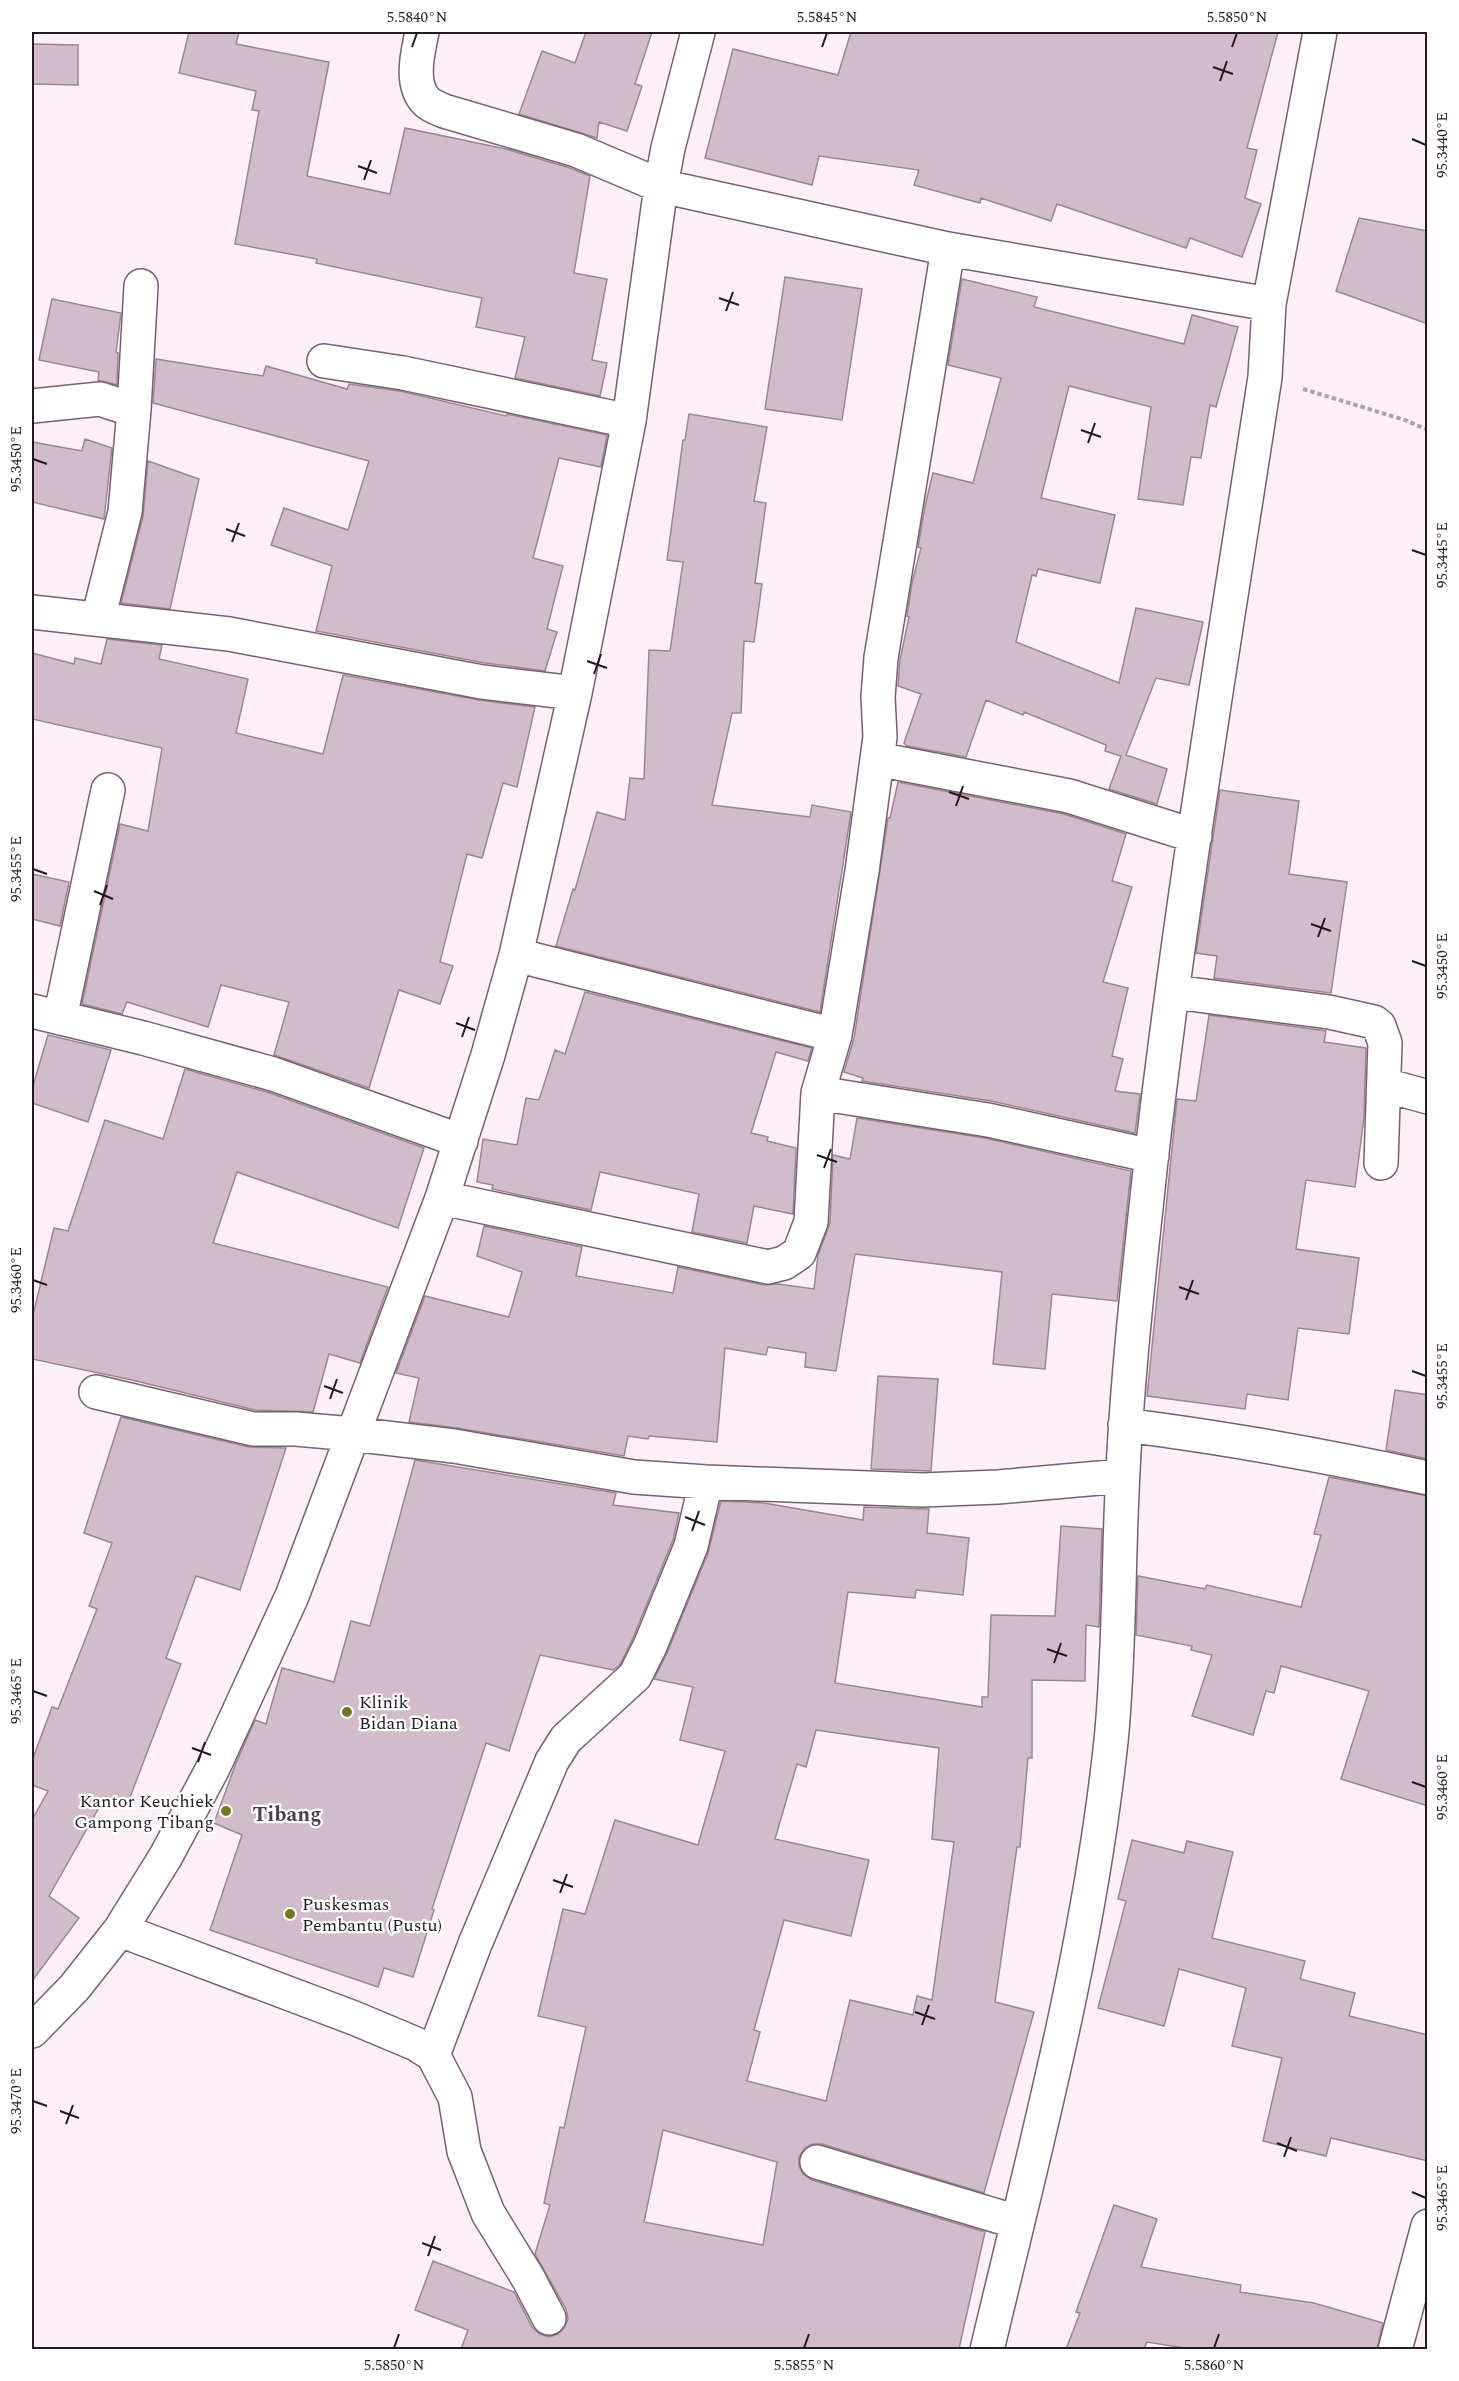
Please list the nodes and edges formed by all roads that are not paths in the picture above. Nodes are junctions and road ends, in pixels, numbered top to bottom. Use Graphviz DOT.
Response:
graph roads {
  1 [pos="422,32"];
  2 [pos="698,32"];
  3 [pos="1320,32"];
  4 [pos="661,186"];
  5 [pos="948,249"];
  6 [pos="141,286"];
  7 [pos="1269,304"];
  8 [pos="324,361"];
  9 [pos="32,406"];
  10 [pos="134,410"];
  11 [pos="629,421"];
  12 [pos="32,612"];
  13 [pos="98,619"];
  14 [pos="575,693"];
  15 [pos="877,759"];
  16 [pos="108,790"];
  17 [pos="1194,836"];
  18 [pos="516,955"];
  19 [pos="1174,992"];
  20 [pos="46,1015"];
  21 [pos="835,1035"];
  22 [pos="1385,1085"];
  23 [pos="818,1094"];
  24 [pos="1428,1097"];
  25 [pos="461,1141"];
  26 [pos="1152,1156"];
  27 [pos="1381,1163"];
  28 [pos="442,1198"];
  29 [pos="96,1392"];
  30 [pos="1125,1425"];
  31 [pos="352,1434"];
  32 [pos="1122,1476"];
  33 [pos="1428,1478"];
  34 [pos="706,1482"];
  35 [pos="120,1930"];
  36 [pos="32,2031"];
  37 [pos="433,2055"];
  38 [pos="817,2162"];
  39 [pos="1017,2222"];
  40 [pos="1428,2226"];
  41 [pos="549,2318"];
  42 [pos="987,2349"];
  43 [pos="1395,2349"];
  1 -- 4 [label="street"];
  2 -- 4 [label="street"];
  3 -- 7 [label="street"];
  4 -- 5 [label="street"];
  4 -- 11 [label="street"];
  5 -- 7 [label="street"];
  5 -- 15 [label="street"];
  6 -- 10 [label="street"];
  7 -- 17 [label="street"];
  8 -- 11 [label="street"];
  9 -- 10 [label="street"];
  10 -- 13 [label="street"];
  11 -- 14 [label="street"];
  12 -- 13 [label="street"];
  13 -- 14 [label="street"];
  14 -- 18 [label="street"];
  15 -- 17 [label="street"];
  15 -- 21 [label="street"];
  16 -- 20 [label="street"];
  17 -- 19 [label="street"];
  18 -- 21 [label="street"];
  18 -- 25 [label="street"];
  19 -- 22 [label="street"];
  19 -- 26 [label="street"];
  20 -- 25 [label="street"];
  21 -- 23 [label="street"];
  22 -- 24 [label="street"];
  22 -- 27 [label="street"];
  23 -- 26 [label="street"];
  23 -- 28 [label="street"];
  25 -- 28 [label="street"];
  26 -- 30 [label="street"];
  28 -- 31 [label="street"];
  29 -- 31 [label="street"];
  30 -- 32 [label="street"];
  30 -- 33 [label="street"];
  31 -- 34 [label="street"];
  31 -- 35 [label="street"];
  32 -- 34 [label="street"];
  32 -- 39 [label="street"];
  34 -- 37 [label="street"];
  35 -- 36 [label="street"];
  35 -- 37 [label="street"];
  37 -- 41 [label="street"];
  38 -- 39 [label="street"];
  39 -- 42 [label="street"];
  40 -- 43 [label="street"];
}
